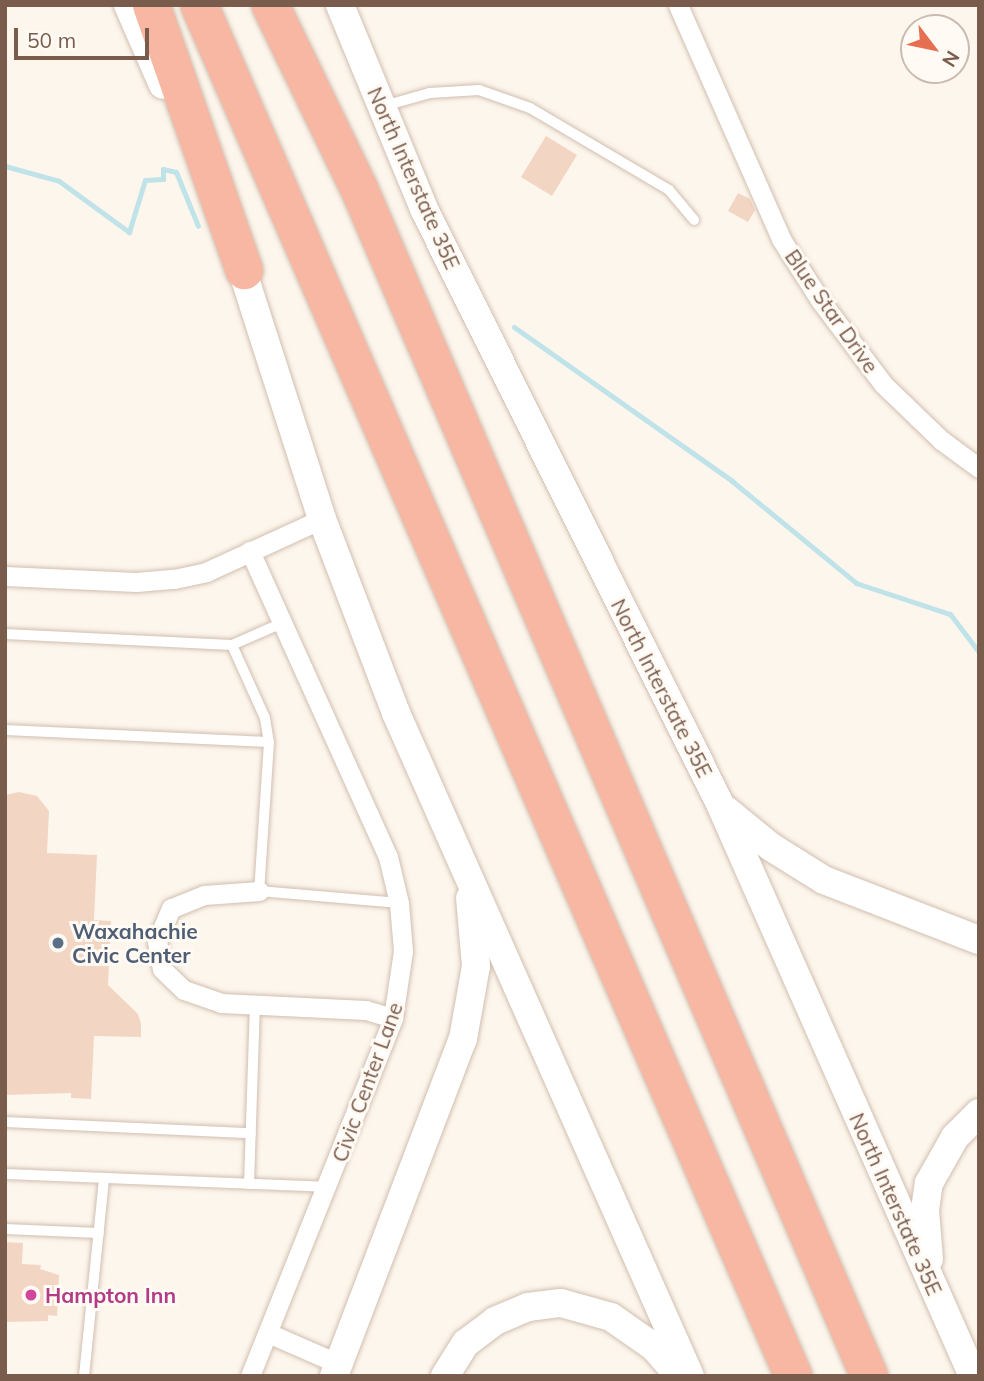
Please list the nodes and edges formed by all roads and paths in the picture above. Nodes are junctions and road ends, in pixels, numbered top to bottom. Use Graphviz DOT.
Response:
graph roads {
  1 [pos="128,5"];
  2 [pos="151,5"];
  3 [pos="199,5"];
  4 [pos="270,5"];
  5 [pos="340,5"];
  6 [pos="678,5"];
  7 [pos="380,107"];
  8 [pos="694,220"];
  9 [pos="244,270"];
  10 [pos="979,468"];
  11 [pos="322,519"];
  12 [pos="250,551"];
  13 [pos="5,576"];
  14 [pos="282,623"];
  15 [pos="5,634"];
  16 [pos="232,645"];
  17 [pos="5,730"];
  18 [pos="270,742"];
  19 [pos="721,806"];
  20 [pos="467,868"];
  21 [pos="259,891"];
  22 [pos="399,903"];
  23 [pos="979,940"];
  24 [pos="255,1005"];
  25 [pos="393,1018"];
  26 [pos="979,1113"];
  27 [pos="5,1122"];
  28 [pos="251,1133"];
  29 [pos="5,1174"];
  30 [pos="104,1178"];
  31 [pos="249,1184"];
  32 [pos="328,1187"];
  33 [pos="5,1229"];
  34 [pos="99,1233"];
  35 [pos="936,1292"];
  36 [pos="268,1333"];
  37 [pos="337,1370"];
  38 [pos="791,1371"];
  39 [pos="84,1376"];
  40 [pos="250,1376"];
  41 [pos="445,1376"];
  42 [pos="679,1376"];
  43 [pos="690,1376"];
  44 [pos="869,1376"];
  45 [pos="973,1376"];
  1 -- 9 [label="main road"];
  2 -- 9 [label="highway"];
  3 -- 38 [label="highway"];
  4 -- 44 [label="highway"];
  5 -- 7 [label="main road, North Interstate 35E"];
  6 -- 10 [label="street, Blue Star Drive"];
  7 -- 8 [label="lane"];
  7 -- 19 [label="main road, North Interstate 35E"];
  9 -- 11 [label="main road"];
  11 -- 12 [label="street"];
  11 -- 20 [label="main road"];
  12 -- 13 [label="street"];
  12 -- 14 [label="street, Civic Center Lane"];
  14 -- 16 [label="lane"];
  14 -- 22 [label="street, Civic Center Lane"];
  15 -- 16 [label="lane"];
  16 -- 18 [label="lane"];
  17 -- 18 [label="lane"];
  18 -- 21 [label="lane"];
  19 -- 23 [label="main road"];
  19 -- 35 [label="main road, North Interstate 35E"];
  20 -- 37 [label="main road"];
  20 -- 43 [label="main road"];
  21 -- 22 [label="lane"];
  21 -- 24 [label="street"];
  22 -- 25 [label="street, Civic Center Lane"];
  24 -- 25 [label="street"];
  24 -- 28 [label="lane"];
  25 -- 32 [label="street, Civic Center Lane"];
  26 -- 35 [label="main road"];
  27 -- 28 [label="lane"];
  28 -- 31 [label="lane"];
  29 -- 30 [label="lane"];
  30 -- 31 [label="lane"];
  30 -- 34 [label="lane"];
  31 -- 32 [label="lane"];
  32 -- 36 [label="street, Civic Center Lane"];
  33 -- 34 [label="lane"];
  34 -- 39 [label="lane"];
  35 -- 45 [label="main road, North Interstate 35E"];
  36 -- 37 [label="street"];
  36 -- 40 [label="street, Civic Center Lane"];
  41 -- 42 [label="main road"];
}
